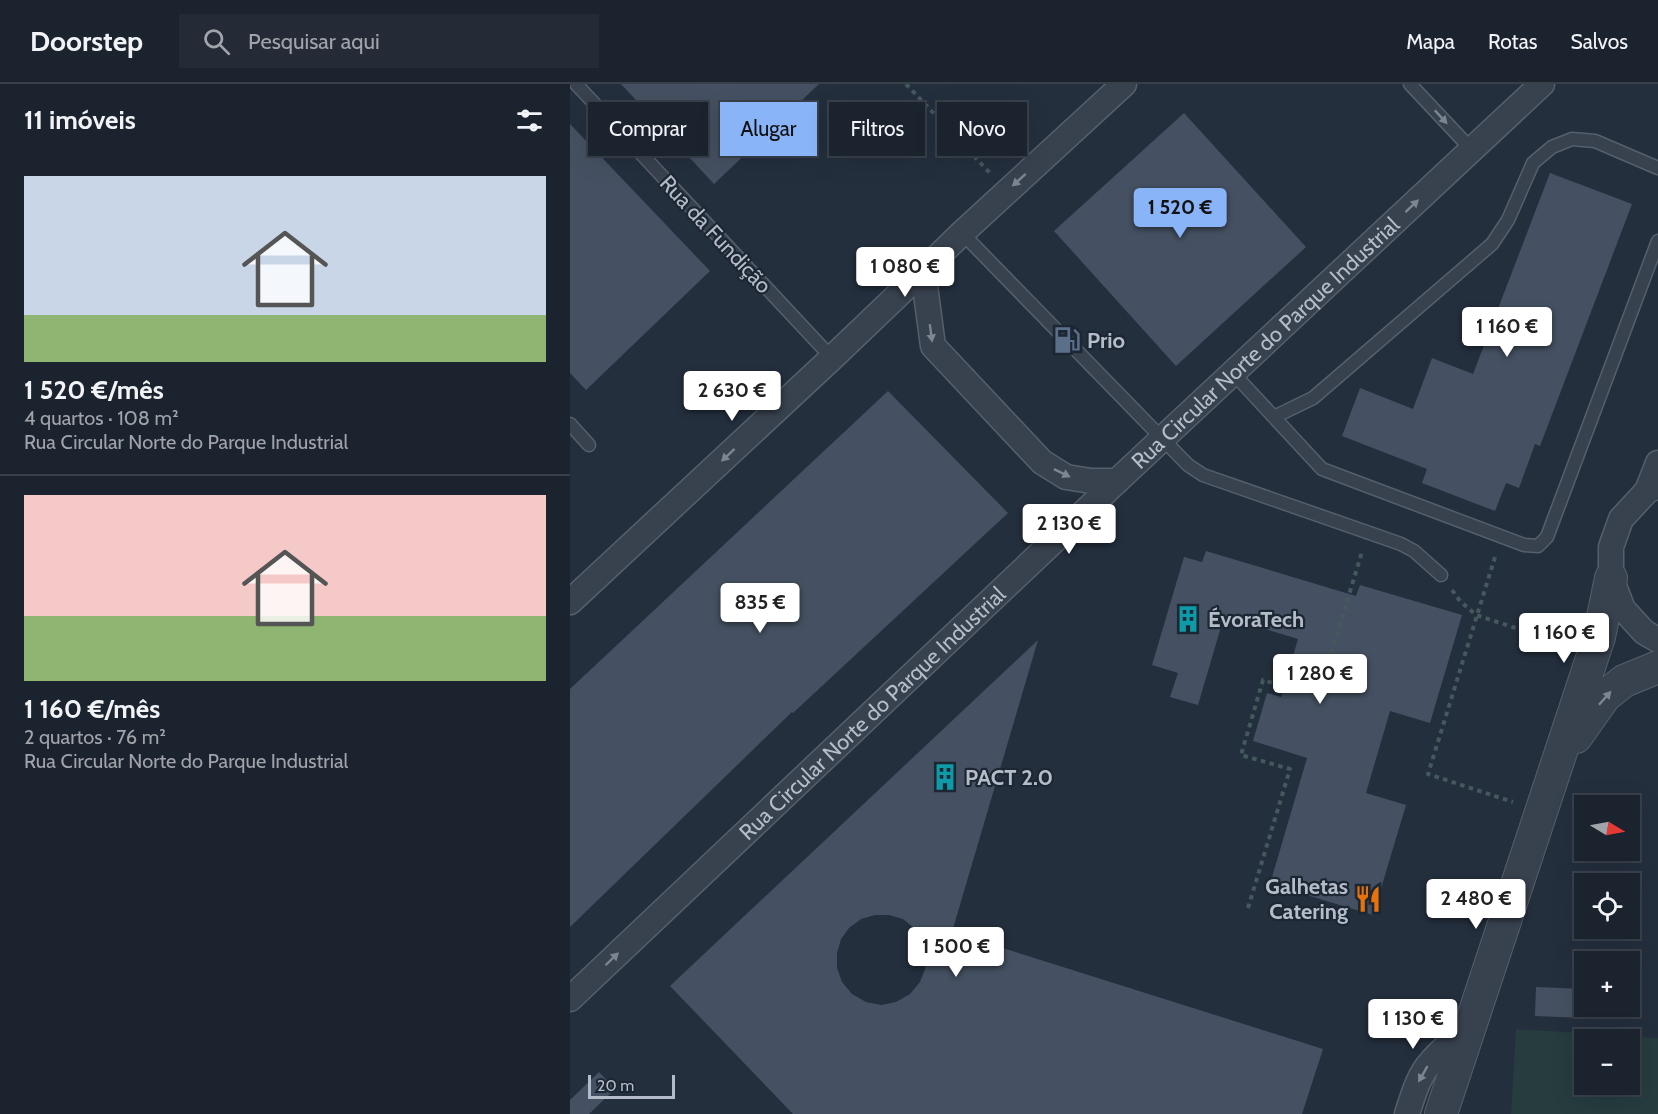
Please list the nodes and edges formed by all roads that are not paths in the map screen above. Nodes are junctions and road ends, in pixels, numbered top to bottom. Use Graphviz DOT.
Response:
graph roads {
  1 [pos="576,84"];
  2 [pos="1124,84"];
  3 [pos="1410,84"];
  4 [pos="1542,84"];
  5 [pos="1472,150"];
  6 [pos="1658,168"];
  7 [pos="962,233"];
  8 [pos="1658,241"];
  9 [pos="923,271"];
  10 [pos="832,358"];
  11 [pos="1233,373"];
  12 [pos="1274,417"];
  13 [pos="570,424"];
  14 [pos="1163,438"];
  15 [pos="589,445"];
  16 [pos="1658,463"];
  17 [pos="1117,481"];
  18 [pos="1653,488"];
  19 [pos="1440,575"];
  20 [pos="1611,578"];
  21 [pos="570,602"];
  22 [pos="1658,640"];
  23 [pos="1658,667"];
  24 [pos="1558,762"];
  25 [pos="570,999"];
  26 [pos="1474,1014"];
  27 [pos="1407,1114"];
  28 [pos="1441,1114"];
  1 -- 10 [label="lane, Rua da Fundição"];
  2 -- 7 [label="street, one-way"];
  3 -- 5 [label="lane, one-way"];
  4 -- 5 [label="street, Rua Circular Norte do Parque Industrial"];
  11 -- 5 [label="street, Rua Circular Norte do Parque Industrial, one-way"];
  6 -- 12 [label="lane"];
  7 -- 9 [label="street"];
  7 -- 14 [label="lane"];
  8 -- 12 [label="lane"];
  9 -- 10 [label="street"];
  9 -- 17 [label="street, one-way"];
  10 -- 21 [label="street, one-way"];
  11 -- 12 [label="lane"];
  11 -- 14 [label="street, Rua Circular Norte do Parque Industrial"];
  13 -- 15 [label="lane"];
  14 -- 17 [label="street, Rua Circular Norte do Parque Industrial"];
  14 -- 19 [label="lane"];
  16 -- 18 [label="street"];
  25 -- 17 [label="street, Rua Circular Norte do Parque Industrial, one-way"];
  18 -- 20 [label="street"];
  20 -- 22 [label="street"];
  20 -- 24 [label="street"];
  24 -- 23 [label="street, one-way"];
  24 -- 26 [label="street"];
  26 -- 27 [label="street, one-way"];
  26 -- 28 [label="street"];
}
